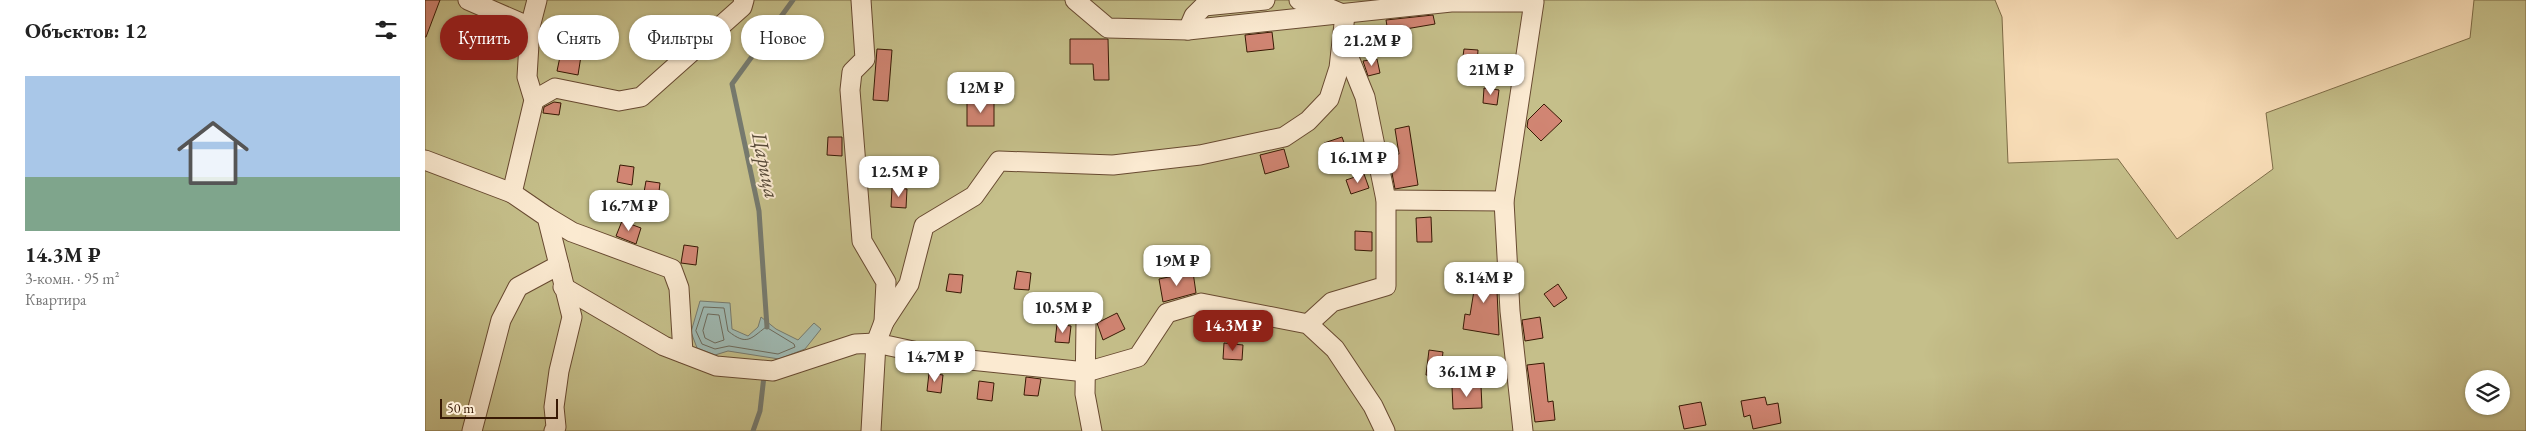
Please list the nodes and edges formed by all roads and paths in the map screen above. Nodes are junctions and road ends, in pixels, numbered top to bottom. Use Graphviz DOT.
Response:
graph roads {
  1 [pos="468,0"];
  2 [pos="537,0"];
  3 [pos="744,0"];
  4 [pos="861,0"];
  5 [pos="1075,0"];
  6 [pos="1265,0"];
  7 [pos="1299,0"];
  8 [pos="1345,15"];
  9 [pos="531,27"];
  10 [pos="1188,30"];
  11 [pos="1341,37"];
  12 [pos="534,100"];
  13 [pos="425,160"];
  14 [pos="512,193"];
  15 [pos="1386,200"];
  16 [pos="1503,202"];
  17 [pos="547,217"];
  18 [pos="559,264"];
  19 [pos="563,287"];
  20 [pos="884,322"];
  21 [pos="1086,323"];
  22 [pos="1308,324"];
  23 [pos="876,343"];
  24 [pos="683,353"];
  25 [pos="1086,372"];
  26 [pos="472,431"];
  27 [pos="554,431"];
  28 [pos="871,431"];
  29 [pos="1092,431"];
  30 [pos="1385,431"];
  31 [pos="1523,431"];
  1 -- 9 [label="lane"];
  2 -- 9 [label="lane"];
  3 -- 12 [label="lane"];
  4 -- 20 [label="lane"];
  5 -- 10 [label="lane"];
  6 -- 10 [label="lane"];
  7 -- 8 [label="lane"];
  8 -- 10 [label="lane"];
  8 -- 11 [label="lane"];
  8 -- 16 [label="lane"];
  9 -- 12 [label="lane"];
  11 -- 15 [label="lane"];
  11 -- 20 [label="lane"];
  12 -- 14 [label="lane"];
  13 -- 14 [label="lane"];
  14 -- 17 [label="lane"];
  15 -- 16 [label="lane"];
  15 -- 22 [label="lane"];
  16 -- 31 [label="lane"];
  17 -- 18 [label="lane"];
  17 -- 24 [label="lane"];
  18 -- 19 [label="lane"];
  18 -- 26 [label="lane"];
  19 -- 24 [label="lane"];
  19 -- 27 [label="lane"];
  20 -- 23 [label="lane"];
  21 -- 25 [label="lane"];
  22 -- 25 [label="lane"];
  22 -- 30 [label="lane"];
  23 -- 24 [label="lane"];
  23 -- 25 [label="lane"];
  23 -- 28 [label="lane"];
  25 -- 29 [label="lane"];
}
